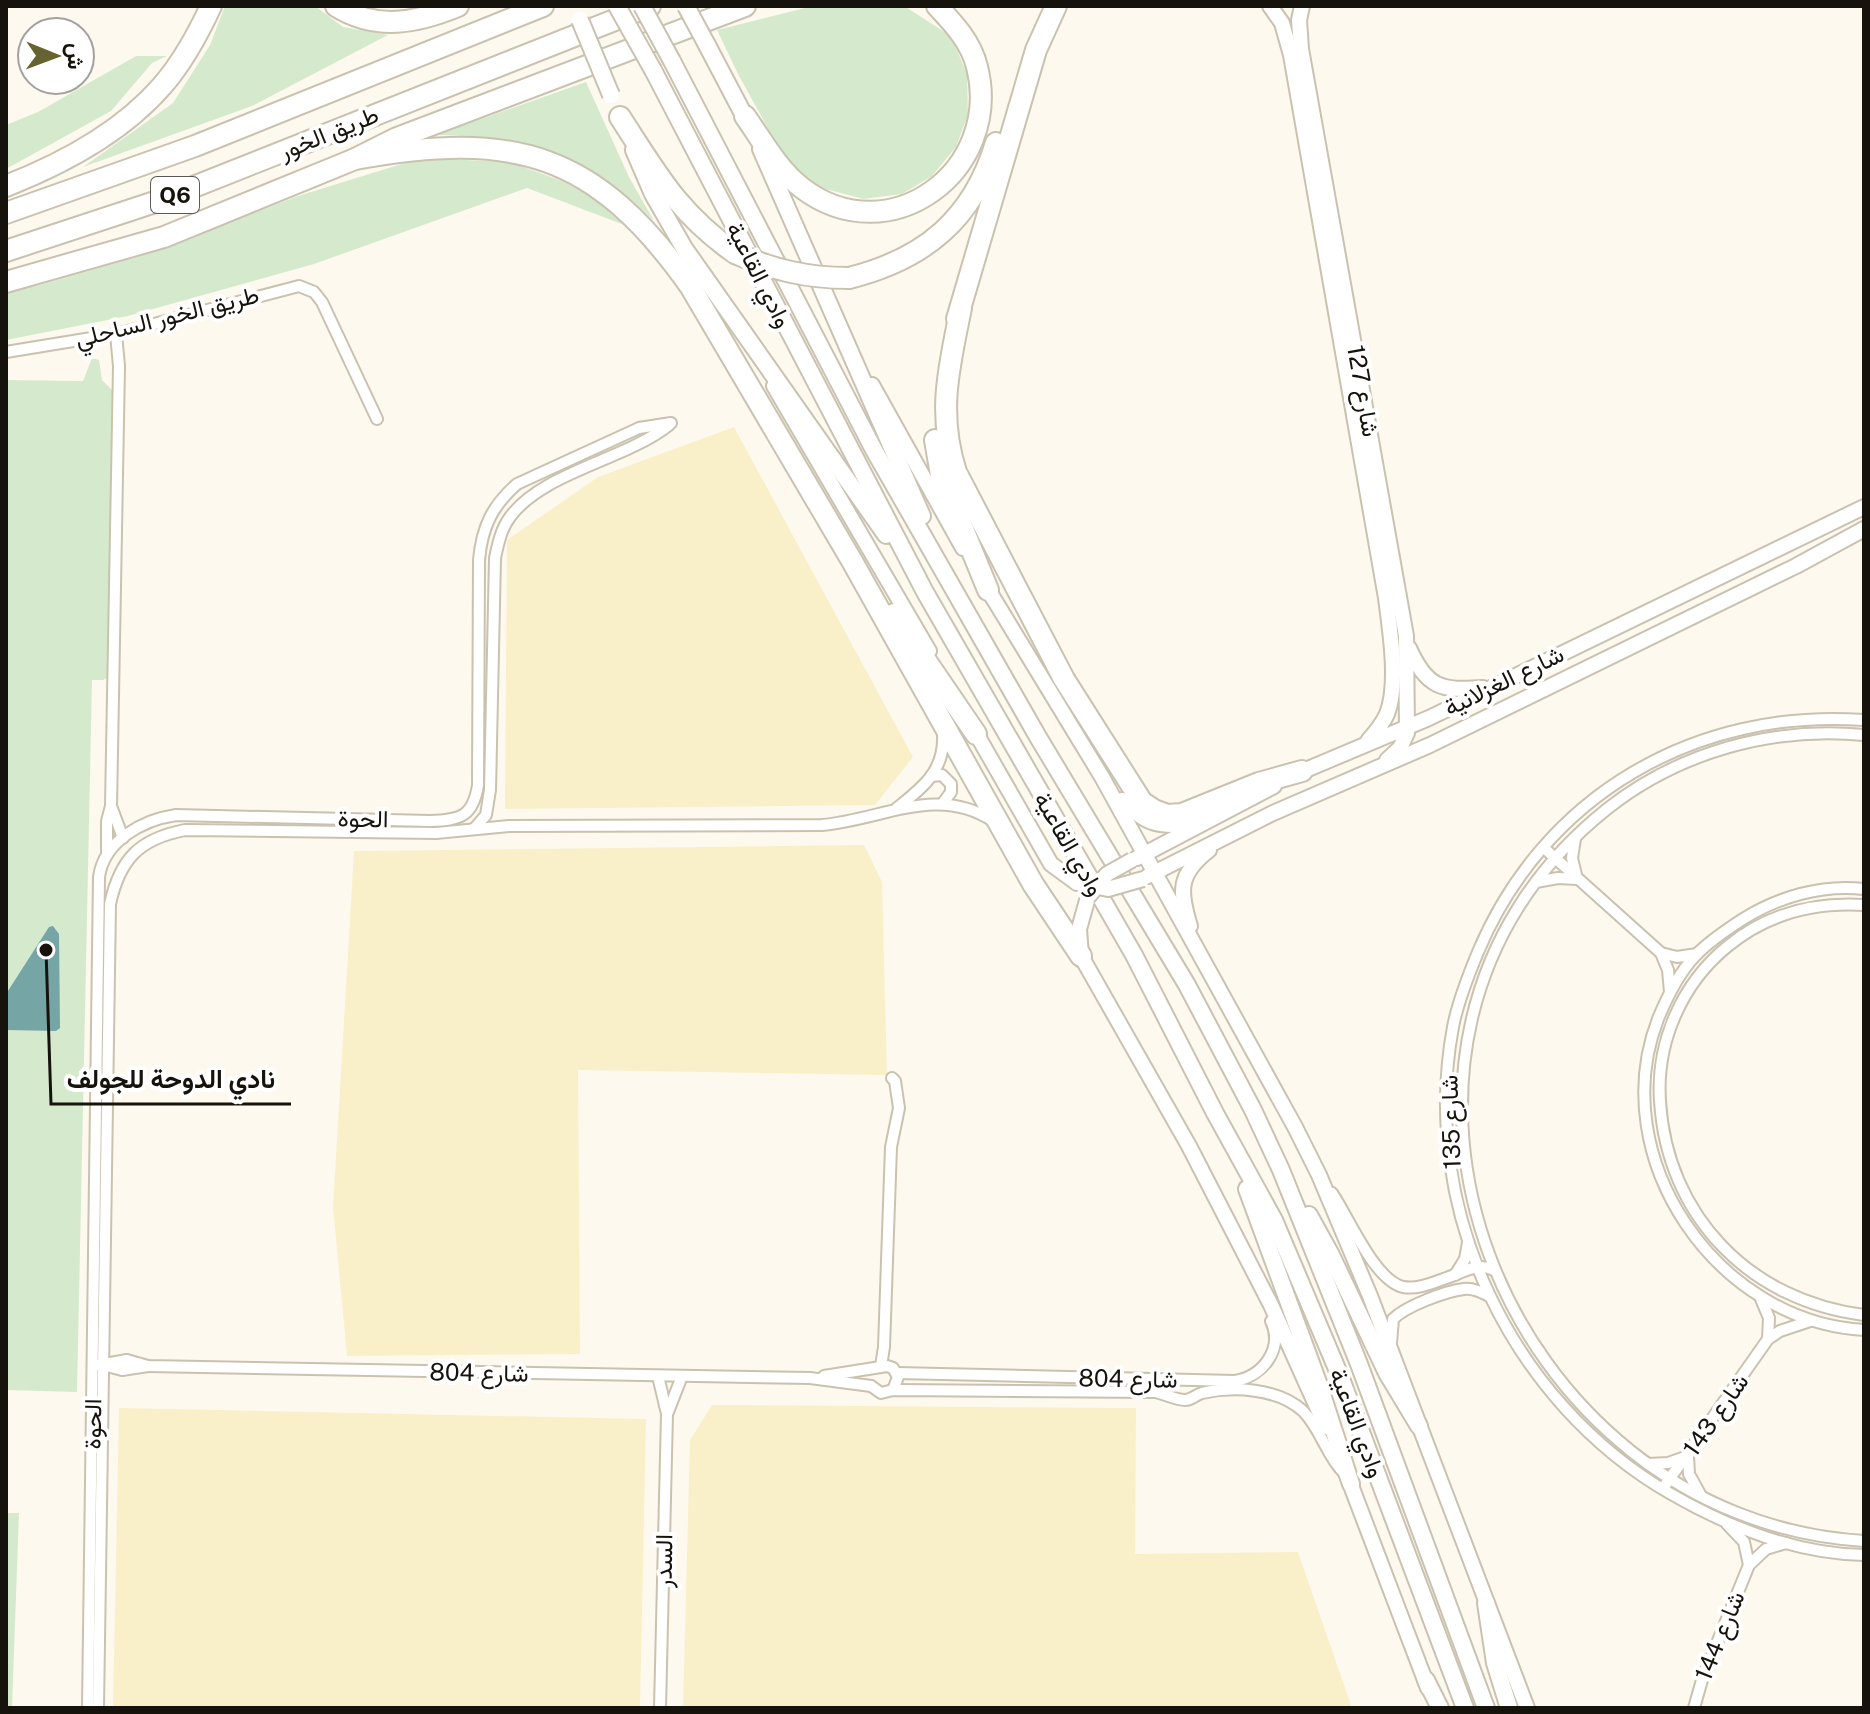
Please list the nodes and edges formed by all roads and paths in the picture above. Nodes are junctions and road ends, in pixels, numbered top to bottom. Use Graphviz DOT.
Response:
graph roads {
  1 [pos="211,6"];
  2 [pos="336,6"];
  3 [pos="458,6"];
  4 [pos="543,6"];
  5 [pos="574,6"];
  6 [pos="617,6"];
  7 [pos="642,6"];
  8 [pos="650,6"];
  9 [pos="686,6"];
  10 [pos="745,6"];
  11 [pos="937,6"];
  12 [pos="1042,6"];
  13 [pos="1056,6"];
  14 [pos="1270,6"];
  15 [pos="1302,6"];
  16 [pos="745,116"];
  17 [pos="620,117"];
  18 [pos="355,159"];
  19 [pos="6,186"];
  20 [pos="6,213"];
  21 [pos="6,251"];
  22 [pos="6,282"];
  23 [pos="830,302"];
  24 [pos="961,308"];
  25 [pos="116,334"];
  26 [pos="6,352"];
  27 [pos="763,360"];
  28 [pos="377,419"];
  29 [pos="639,428"];
  30 [pos="645,441"];
  31 [pos="1864,507"];
  32 [pos="1860,533"];
  33 [pos="852,561"];
  34 [pos="947,577"];
  35 [pos="988,590"];
  36 [pos="925,592"];
  37 [pos="1407,644"];
  38 [pos="1391,645"];
  39 [pos="1492,687"];
  40 [pos="1864,720"];
  41 [pos="942,724"];
  42 [pos="1408,725"];
  43 [pos="976,734"];
  44 [pos="1864,735"];
  45 [pos="1365,744"];
  46 [pos="1378,767"];
  47 [pos="1302,771"];
  48 [pos="931,776"];
  49 [pos="1102,777"];
  50 [pos="943,803"];
  51 [pos="111,806"];
  52 [pos="892,812"];
  53 [pos="461,816"];
  54 [pos="1200,824"];
  55 [pos="1000,825"];
  56 [pos="474,829"];
  57 [pos="1231,833"];
  58 [pos="1575,837"];
  59 [pos="123,838"];
  60 [pos="1544,848"];
  61 [pos="107,853"];
  62 [pos="1138,857"];
  63 [pos="1556,859"];
  64 [pos="1149,876"];
  65 [pos="1577,879"];
  66 [pos="1536,882"];
  67 [pos="1864,889"];
  68 [pos="1091,893"];
  69 [pos="1864,905"];
  70 [pos="1661,953"];
  71 [pos="1697,954"];
  72 [pos="1081,956"];
  73 [pos="1200,957"];
  74 [pos="1670,992"];
  75 [pos="892,1078"];
  76 [pos="1215,1113"];
  77 [pos="1281,1170"];
  78 [pos="1319,1175"];
  79 [pos="1468,1240"];
  80 [pos="1477,1266"];
  81 [pos="1494,1270"];
  82 [pos="1455,1275"];
  83 [pos="1259,1281"];
  84 [pos="1490,1296"];
  85 [pos="1760,1297"];
  86 [pos="1864,1315"];
  87 [pos="1811,1321"];
  88 [pos="1864,1330"];
  89 [pos="1768,1339"];
  90 [pos="1394,1356"];
  91 [pos="98,1365"];
  92 [pos="886,1369"];
  93 [pos="658,1376"];
  94 [pos="682,1376"];
  95 [pos="810,1378"];
  96 [pos="871,1386"];
  97 [pos="893,1390"];
  98 [pos="667,1414"];
  99 [pos="1419,1426"];
  100 [pos="1688,1456"];
  101 [pos="1648,1464"];
  102 [pos="1670,1479"];
  103 [pos="1349,1481"];
  104 [pos="1662,1489"];
  105 [pos="1701,1496"];
  106 [pos="1726,1522"];
  107 [pos="1864,1541"];
  108 [pos="1787,1542"];
  109 [pos="1864,1555"];
  110 [pos="1749,1565"];
  111 [pos="1486,1603"];
  112 [pos="1426,1680"];
  113 [pos="88,1708"];
  114 [pos="98,1708"];
  115 [pos="660,1708"];
  116 [pos="1438,1708"];
  117 [pos="1465,1708"];
  118 [pos="1486,1708"];
  119 [pos="1509,1708"];
  120 [pos="1527,1708"];
  121 [pos="1694,1708"];
  1 -- 19 [label="highway"];
  2 -- 3 [label="highway"];
  4 -- 20 [label="highway, طريق الخور / Q6"];
  5 -- 17 [label="main road, bridge"];
  6 -- 36 [label="main road, وادي القاعية, bridge"];
  7 -- 34 [label="main road, وادي القاعية, bridge"];
  8 -- 21 [label="highway, طريق الخور / Q6"];
  9 -- 16 [label="main road, bridge"];
  10 -- 18 [label="highway"];
  11 -- 16 [label="highway"];
  12 -- 17 [label="highway, bridge"];
  13 -- 24 [label="highway"];
  14 -- 38 [label="street, شارع 127"];
  15 -- 37 [label="street, شارع 127"];
  16 -- 23 [label="main road"];
  17 -- 27 [label="main road"];
  18 -- 22 [label="highway"];
  18 -- 33 [label="highway"];
  23 -- 34 [label="main road"];
  23 -- 35 [label="street"];
  24 -- 35 [label="highway"];
  24 -- 47 [label="highway"];
  25 -- 26 [label="street, طريق الخور الساحلي"];
  25 -- 28 [label="street, طريق الخور الساحلي"];
  25 -- 51 [label="street"];
  27 -- 36 [label="main road"];
  27 -- 43 [label="street, وادي القاعية"];
  29 -- 30 [label="street"];
  29 -- 30 [label="street"];
  29 -- 53 [label="street"];
  30 -- 56 [label="street"];
  31 -- 39 [label="street, شارع الغزلانية"];
  32 -- 46 [label="street, شارع الغزلانية"];
  33 -- 41 [label="highway"];
  33 -- 43 [label="highway"];
  34 -- 77 [label="main road, وادي القاعية"];
  35 -- 49 [label="street"];
  36 -- 76 [label="main road, وادي القاعية"];
  37 -- 38 [label="street"];
  37 -- 39 [label="street"];
  37 -- 42 [label="street, شارع 127"];
  38 -- 45 [label="street, شارع 127"];
  39 -- 42 [label="street, شارع الغزلانية"];
  40 -- 60 [label="street, شارع 135"];
  41 -- 48 [label="street, الحوة"];
  41 -- 55 [label="highway"];
  42 -- 45 [label="street, شارع الغزلانية"];
  42 -- 46 [label="street"];
  43 -- 68 [label="street, وادي القاعية, bridge"];
  44 -- 58 [label="street, شارع 135"];
  45 -- 47 [label="street, شارع الغزلانية"];
  46 -- 57 [label="street, شارع الغزلانية"];
  47 -- 54 [label="street, شارع الغزلانية"];
  48 -- 50 [label="street"];
  48 -- 52 [label="street, الحوة"];
  49 -- 54 [label="street"];
  49 -- 62 [label="street"];
  50 -- 52 [label="street, الحوة"];
  50 -- 55 [label="street, الحوة"];
  51 -- 59 [label="street"];
  51 -- 61 [label="street"];
  52 -- 56 [label="street, الحوة"];
  53 -- 56 [label="street"];
  53 -- 59 [label="street, الحوة"];
  54 -- 62 [label="street, شارع الغزلانية"];
  55 -- 72 [label="highway"];
  56 -- 91 [label="street, الحوة"];
  57 -- 64 [label="street, شارع الغزلانية"];
  57 -- 73 [label="street"];
  58 -- 63 [label="street, شارع 135"];
  58 -- 65 [label="street"];
  59 -- 61 [label="street, الحوة"];
  60 -- 63 [label="street"];
  60 -- 79 [label="street, شارع 135"];
  61 -- 91 [label="street, الحوة"];
  62 -- 64 [label="street"];
  62 -- 68 [label="street, bridge"];
  63 -- 65 [label="street"];
  63 -- 66 [label="street, شارع 135"];
  64 -- 68 [label="street, bridge"];
  64 -- 73 [label="street"];
  65 -- 66 [label="street"];
  65 -- 70 [label="street"];
  66 -- 81 [label="street, شارع 135"];
  67 -- 71 [label="street"];
  68 -- 72 [label="street"];
  69 -- 86 [label="street"];
  70 -- 71 [label="street"];
  70 -- 74 [label="street"];
  71 -- 74 [label="street"];
  72 -- 83 [label="street, وادي القاعية"];
  73 -- 78 [label="street"];
  74 -- 85 [label="street"];
  75 -- 92 [label="street"];
  76 -- 103 [label="main road"];
  76 -- 117 [label="main road, وادي القاعية"];
  77 -- 99 [label="main road"];
  77 -- 118 [label="main road, وادي القاعية"];
  78 -- 82 [label="street"];
  78 -- 90 [label="street"];
  79 -- 80 [label="street, شارع 135"];
  79 -- 82 [label="street"];
  80 -- 81 [label="street"];
  80 -- 82 [label="street"];
  80 -- 84 [label="street, شارع 135"];
  81 -- 101 [label="street, شارع 135"];
  83 -- 92 [label="street, شارع 804"];
  83 -- 103 [label="street, وادي القاعية"];
  84 -- 90 [label="street"];
  84 -- 104 [label="street, شارع 135"];
  85 -- 87 [label="street"];
  85 -- 89 [label="street"];
  87 -- 88 [label="street"];
  87 -- 89 [label="street"];
  89 -- 100 [label="street, شارع 143"];
  90 -- 99 [label="street"];
  91 -- 93 [label="street, شارع 804"];
  91 -- 113 [label="street, الحوة"];
  91 -- 114 [label="street, الحوة"];
  92 -- 95 [label="street, شارع 804"];
  92 -- 96 [label="street"];
  92 -- 97 [label="street"];
  93 -- 94 [label="street, شارع 804"];
  93 -- 98 [label="street"];
  94 -- 95 [label="street, شارع 804"];
  94 -- 98 [label="street"];
  95 -- 96 [label="street, شارع 804"];
  96 -- 97 [label="street"];
  97 -- 103 [label="street, شارع 804"];
  98 -- 115 [label="street, السدر"];
  99 -- 111 [label="street"];
  100 -- 101 [label="street"];
  100 -- 102 [label="street, شارع 143"];
  100 -- 105 [label="street"];
  101 -- 102 [label="street, شارع 135"];
  102 -- 104 [label="street, شارع 143"];
  102 -- 105 [label="street, شارع 135"];
  103 -- 112 [label="street, وادي القاعية"];
  104 -- 106 [label="street, شارع 135"];
  105 -- 107 [label="street, شارع 135"];
  106 -- 108 [label="street, شارع 135"];
  106 -- 110 [label="street, شارع 144"];
  108 -- 109 [label="street, شارع 135"];
  108 -- 110 [label="street, شارع 144"];
  110 -- 121 [label="street, شارع 144"];
  111 -- 119 [label="main road"];
  111 -- 120 [label="street"];
  112 -- 116 [label="main road"];
}
